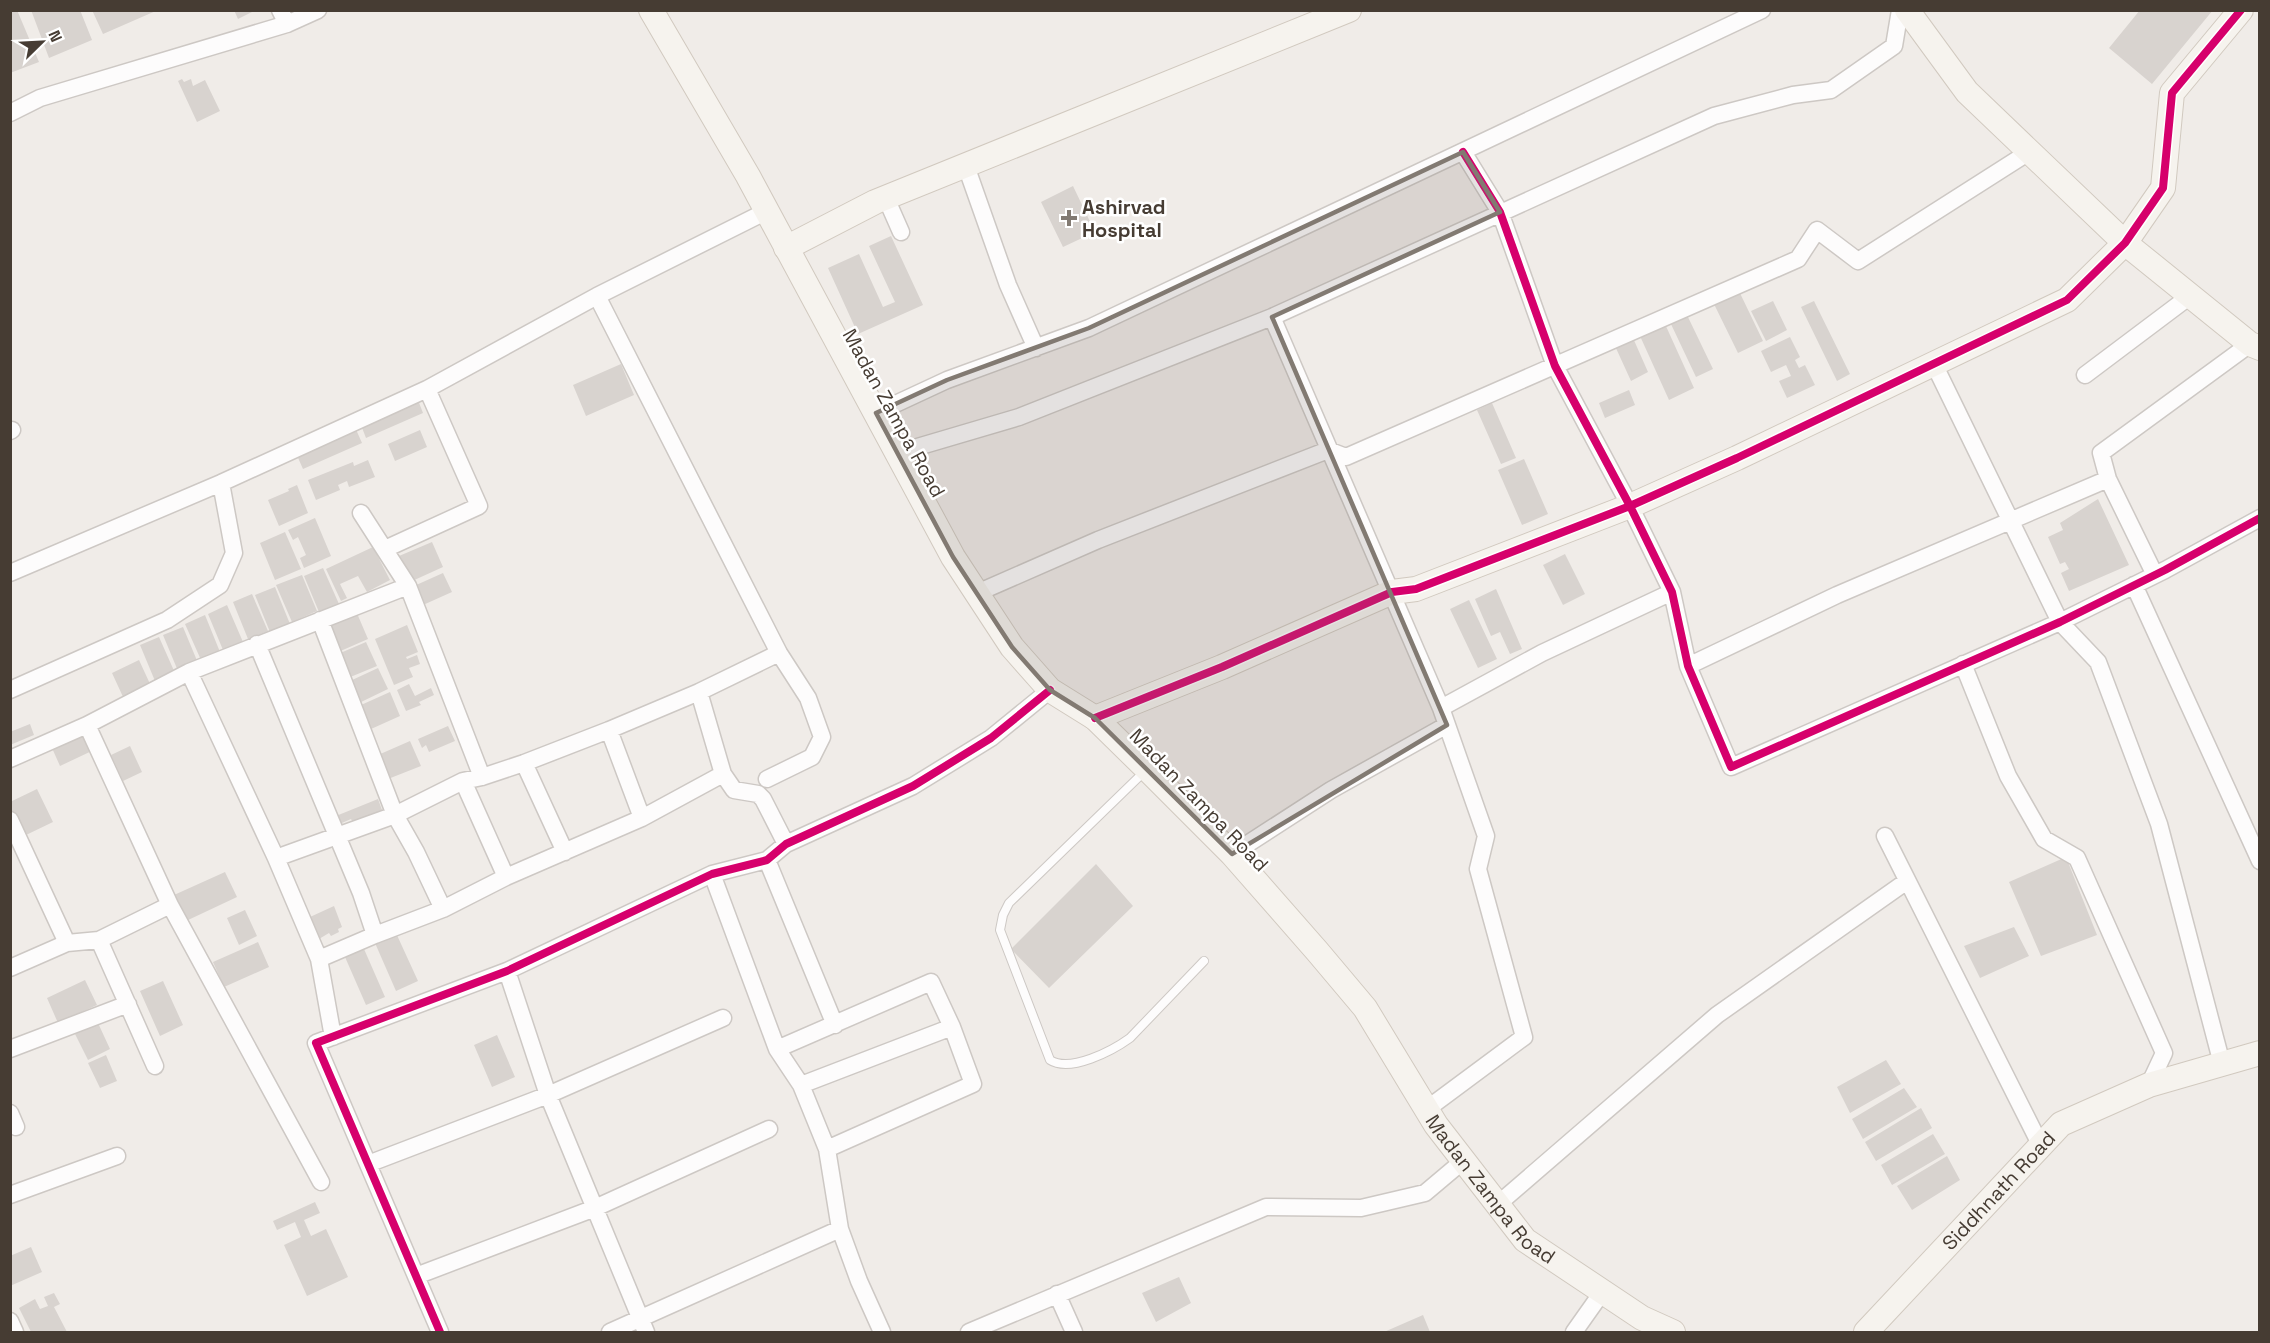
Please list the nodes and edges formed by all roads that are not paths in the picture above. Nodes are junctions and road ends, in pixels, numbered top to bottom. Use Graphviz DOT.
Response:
graph roads {
  1 [pos="318,10"];
  2 [pos="651,10"];
  3 [pos="1349,10"];
  4 [pos="1762,10"];
  5 [pos="1900,10"];
  6 [pos="1907,10"];
  7 [pos="2241,10"];
  8 [pos="284,17"];
  9 [pos="10,113"];
  10 [pos="1463,152"];
  11 [pos="2029,152"];
  12 [pos="966,166"];
  13 [pos="886,198"];
  14 [pos="767,211"];
  15 [pos="1500,212"];
  16 [pos="901,232"];
  17 [pos="2125,243"];
  18 [pos="786,248"];
  19 [pos="597,296"];
  20 [pos="2190,296"];
  21 [pos="1272,317"];
  22 [pos="2254,346"];
  23 [pos="1036,348"];
  24 [pos="1934,364"];
  25 [pos="1555,366"];
  26 [pos="2085,375"];
  27 [pos="427,388"];
  28 [pos="876,413"];
  29 [pos="1328,450"];
  30 [pos="897,453"];
  31 [pos="2108,479"];
  32 [pos="220,483"];
  33 [pos="1630,506"];
  34 [pos="361,513"];
  35 [pos="2259,518"];
  36 [pos="2011,522"];
  37 [pos="385,549"];
  38 [pos="10,573"];
  39 [pos="2155,575"];
  40 [pos="2134,585"];
  41 [pos="408,586"];
  42 [pos="976,592"];
  43 [pos="1392,592"];
  44 [pos="1672,592"];
  45 [pos="320,621"];
  46 [pos="2060,622"];
  47 [pos="257,644"];
  48 [pos="779,653"];
  49 [pos="1964,664"];
  50 [pos="1688,666"];
  51 [pos="189,672"];
  52 [pos="10,690"];
  53 [pos="1050,690"];
  54 [pos="699,692"];
  55 [pos="1441,708"];
  56 [pos="1095,718"];
  57 [pos="87,725"];
  58 [pos="1447,725"];
  59 [pos="609,730"];
  60 [pos="10,759"];
  61 [pos="524,763"];
  62 [pos="1147,769"];
  63 [pos="723,774"];
  64 [pos="482,777"];
  65 [pos="767,779"];
  66 [pos="463,781"];
  67 [pos="395,814"];
  68 [pos="642,818"];
  69 [pos="10,820"];
  70 [pos="336,836"];
  71 [pos="1885,836"];
  72 [pos="786,844"];
  73 [pos="565,852"];
  74 [pos="1232,854"];
  75 [pos="276,858"];
  76 [pos="767,860"];
  77 [pos="2259,861"];
  78 [pos="712,874"];
  79 [pos="506,877"];
  80 [pos="1907,881"];
  81 [pos="171,905"];
  82 [pos="442,909"];
  83 [pos="375,935"];
  84 [pos="99,940"];
  85 [pos="67,943"];
  86 [pos="319,959"];
  87 [pos="1204,961"];
  88 [pos="10,968"];
  89 [pos="507,970"];
  90 [pos="128,1004"];
  91 [pos="723,1018"];
  92 [pos="835,1025"];
  93 [pos="952,1027"];
  94 [pos="333,1037"];
  95 [pos="10,1049"];
  96 [pos="777,1049"];
  97 [pos="2259,1053"];
  98 [pos="2222,1064"];
  99 [pos="155,1066"];
  100 [pos="801,1085"];
  101 [pos="2149,1085"];
  102 [pos="548,1095"];
  103 [pos="1426,1109"];
  104 [pos="769,1129"];
  105 [pos="2041,1146"];
  106 [pos="827,1149"];
  107 [pos="117,1156"];
  108 [pos="1463,1161"];
  109 [pos="368,1164"];
  110 [pos="321,1182"];
  111 [pos="10,1195"];
  112 [pos="1497,1205"];
  113 [pos="595,1208"];
  114 [pos="840,1229"];
  115 [pos="416,1276"];
  116 [pos="1603,1292"];
  117 [pos="1057,1294"];
  118 [pos="10,1321"];
  119 [pos="643,1326"];
  120 [pos="15,1332"];
  121 [pos="440,1332"];
  122 [pos="610,1332"];
  123 [pos="882,1332"];
  124 [pos="969,1332"];
  125 [pos="1074,1332"];
  126 [pos="1574,1332"];
  127 [pos="1673,1332"];
  128 [pos="1866,1332"];
  1 -- 8 [label="street"];
  2 -- 14 [label="street, Madan Zampa Road"];
  3 -- 12 [label="street"];
  4 -- 10 [label="street"];
  5 -- 15 [label="street"];
  6 -- 11 [label="street"];
  7 -- 17 [label="street"];
  8 -- 9 [label="street"];
  10 -- 15 [label="street"];
  10 -- 23 [label="street"];
  11 -- 17 [label="street"];
  11 -- 25 [label="street"];
  12 -- 13 [label="street"];
  12 -- 23 [label="street"];
  13 -- 16 [label="street"];
  13 -- 18 [label="street"];
  14 -- 18 [label="street, Madan Zampa Road"];
  14 -- 19 [label="street"];
  15 -- 21 [label="street"];
  15 -- 25 [label="street"];
  17 -- 20 [label="street"];
  17 -- 24 [label="street"];
  18 -- 28 [label="street, Madan Zampa Road"];
  19 -- 27 [label="street"];
  19 -- 48 [label="street"];
  20 -- 22 [label="street"];
  20 -- 26 [label="street"];
  21 -- 29 [label="street"];
  21 -- 30 [label="street"];
  22 -- 31 [label="street"];
  23 -- 28 [label="street"];
  24 -- 33 [label="street"];
  24 -- 36 [label="street"];
  25 -- 29 [label="street"];
  25 -- 33 [label="street"];
  27 -- 32 [label="street"];
  27 -- 37 [label="street"];
  28 -- 30 [label="street, Madan Zampa Road"];
  29 -- 42 [label="street"];
  29 -- 43 [label="street"];
  30 -- 42 [label="street, Madan Zampa Road"];
  31 -- 36 [label="street"];
  31 -- 39 [label="street"];
  32 -- 38 [label="street"];
  32 -- 52 [label="street"];
  33 -- 43 [label="street"];
  33 -- 44 [label="street"];
  34 -- 37 [label="street"];
  35 -- 39 [label="street"];
  36 -- 46 [label="street"];
  36 -- 50 [label="street"];
  37 -- 41 [label="street"];
  39 -- 40 [label="street"];
  40 -- 46 [label="street"];
  40 -- 77 [label="street"];
  41 -- 45 [label="street"];
  41 -- 64 [label="street"];
  42 -- 53 [label="street, Madan Zampa Road"];
  43 -- 55 [label="street"];
  43 -- 56 [label="street"];
  44 -- 50 [label="street"];
  44 -- 55 [label="street"];
  45 -- 47 [label="street"];
  45 -- 67 [label="street"];
  46 -- 49 [label="street"];
  46 -- 98 [label="street"];
  47 -- 51 [label="street"];
  47 -- 70 [label="street"];
  48 -- 54 [label="street"];
  48 -- 65 [label="street"];
  49 -- 50 [label="street"];
  49 -- 101 [label="street"];
  51 -- 57 [label="street"];
  51 -- 75 [label="street"];
  53 -- 56 [label="street, Madan Zampa Road"];
  53 -- 72 [label="street"];
  54 -- 59 [label="street"];
  54 -- 63 [label="street"];
  55 -- 58 [label="street"];
  56 -- 62 [label="street, Madan Zampa Road"];
  57 -- 60 [label="street"];
  57 -- 81 [label="street"];
  58 -- 74 [label="street"];
  58 -- 103 [label="street"];
  59 -- 61 [label="street"];
  59 -- 68 [label="street"];
  61 -- 64 [label="street"];
  61 -- 73 [label="street"];
  62 -- 74 [label="street, Madan Zampa Road"];
  62 -- 87 [label="lane"];
  63 -- 68 [label="street"];
  63 -- 72 [label="street"];
  64 -- 66 [label="street"];
  66 -- 67 [label="street"];
  66 -- 79 [label="street"];
  67 -- 70 [label="street"];
  67 -- 82 [label="street"];
  68 -- 73 [label="street"];
  69 -- 85 [label="street"];
  70 -- 75 [label="street"];
  70 -- 83 [label="street"];
  71 -- 80 [label="street"];
  72 -- 76 [label="street"];
  73 -- 79 [label="street"];
  74 -- 103 [label="street, Madan Zampa Road"];
  75 -- 86 [label="street"];
  76 -- 78 [label="street"];
  76 -- 92 [label="street"];
  78 -- 89 [label="street"];
  78 -- 96 [label="street"];
  79 -- 82 [label="street"];
  80 -- 105 [label="street"];
  80 -- 112 [label="street"];
  81 -- 84 [label="street"];
  81 -- 110 [label="street"];
  82 -- 83 [label="street"];
  83 -- 86 [label="street"];
  84 -- 85 [label="street"];
  84 -- 90 [label="street"];
  85 -- 88 [label="street"];
  86 -- 94 [label="street"];
  89 -- 94 [label="street"];
  89 -- 102 [label="street"];
  90 -- 95 [label="street"];
  90 -- 99 [label="street"];
  91 -- 102 [label="street"];
  92 -- 93 [label="street"];
  92 -- 96 [label="street"];
  93 -- 100 [label="street"];
  93 -- 106 [label="street"];
  94 -- 109 [label="street"];
  96 -- 100 [label="street"];
  97 -- 98 [label="street, Siddhnath Road"];
  98 -- 101 [label="street, Siddhnath Road"];
  100 -- 106 [label="street"];
  101 -- 105 [label="street, Siddhnath Road"];
  102 -- 109 [label="street"];
  102 -- 113 [label="street"];
  103 -- 108 [label="street, Madan Zampa Road"];
  104 -- 113 [label="street"];
  105 -- 128 [label="street, Siddhnath Road"];
  106 -- 114 [label="street"];
  107 -- 111 [label="street"];
  108 -- 112 [label="street, Madan Zampa Road"];
  108 -- 117 [label="street"];
  109 -- 115 [label="street"];
  112 -- 116 [label="street, Madan Zampa Road"];
  113 -- 115 [label="street"];
  113 -- 119 [label="street"];
  114 -- 119 [label="street"];
  114 -- 123 [label="street"];
  115 -- 121 [label="street"];
  116 -- 126 [label="street"];
  116 -- 127 [label="street, Madan Zampa Road"];
  117 -- 124 [label="street"];
  117 -- 125 [label="street"];
  118 -- 120 [label="street"];
  119 -- 122 [label="street"];
}
